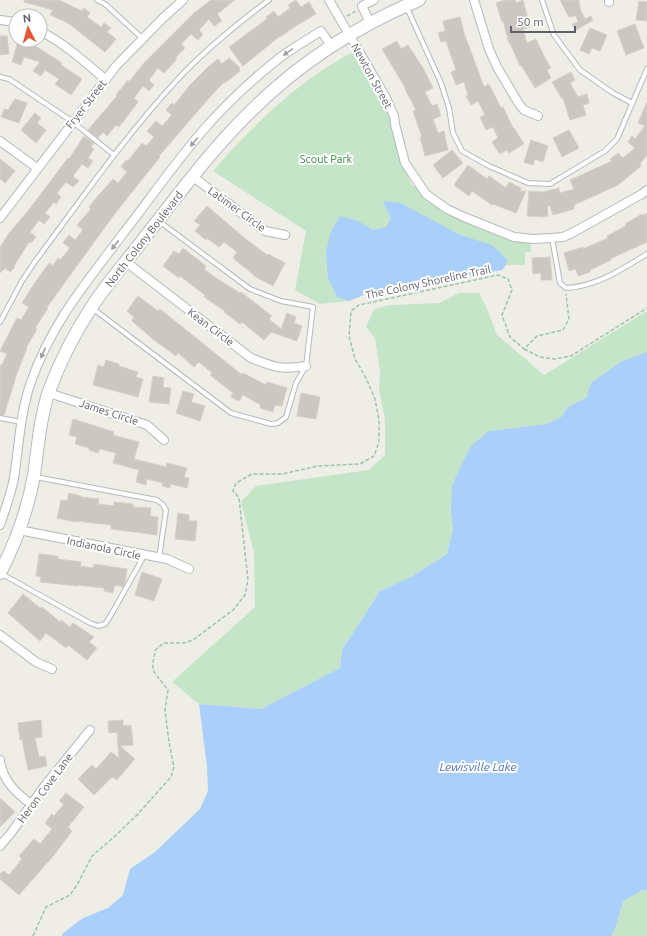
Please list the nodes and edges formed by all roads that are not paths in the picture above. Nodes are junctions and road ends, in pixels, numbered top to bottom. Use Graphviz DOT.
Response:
graph roads {
  1 [pos="97,0"];
  2 [pos="182,0"];
  3 [pos="269,0"];
  4 [pos="329,0"];
  5 [pos="374,0"];
  6 [pos="419,0"];
  7 [pos="474,0"];
  8 [pos="542,0"];
  9 [pos="406,5"];
  10 [pos="370,23"];
  11 [pos="48,35"];
  12 [pos="350,35"];
  13 [pos="142,38"];
  14 [pos="332,47"];
  15 [pos="647,69"];
  16 [pos="0,77"];
  17 [pos="106,80"];
  18 [pos="632,103"];
  19 [pos="538,116"];
  20 [pos="72,122"];
  21 [pos="0,141"];
  22 [pos="114,156"];
  23 [pos="37,168"];
  24 [pos="192,176"];
  25 [pos="647,190"];
  26 [pos="3,208"];
  27 [pos="0,218"];
  28 [pos="158,220"];
  29 [pos="285,235"];
  30 [pos="552,238"];
  31 [pos="647,254"];
  32 [pos="126,262"];
  33 [pos="91,307"];
  34 [pos="0,322"];
  35 [pos="306,366"];
  36 [pos="49,393"];
  37 [pos="0,418"];
  38 [pos="21,422"];
  39 [pos="164,440"];
  40 [pos="33,477"];
  41 [pos="0,525"];
  42 [pos="19,530"];
  43 [pos="144,556"];
  44 [pos="159,558"];
  45 [pos="189,569"];
  46 [pos="0,573"];
  47 [pos="0,635"];
  48 [pos="52,670"];
  49 [pos="90,730"];
  50 [pos="0,760"];
  51 [pos="31,804"];
  52 [pos="0,846"];
  1 -- 13 [label="lane"];
  2 -- 13 [label="street, Fryer Street"];
  3 -- 22 [label="lane"];
  4 -- 12 [label="street, Newton Street"];
  5 -- 10 [label="street"];
  6 -- 9 [label="main road, North Colony Boulevard"];
  7 -- 19 [label="street"];
  8 -- 18 [label="lane"];
  9 -- 10 [label="main road, North Colony Boulevard"];
  9 -- 18 [label="lane"];
  10 -- 12 [label="main road, North Colony Boulevard"];
  11 -- 17 [label="street"];
  12 -- 14 [label="main road, North Colony Boulevard"];
  12 -- 30 [label="street, Newton Street"];
  13 -- 17 [label="street, Fryer Street"];
  14 -- 24 [label="main road, North Colony Boulevard"];
  14 -- 38 [label="street, one-way"];
  15 -- 18 [label="lane"];
  16 -- 20 [label="lane"];
  17 -- 20 [label="street, Fryer Street"];
  20 -- 22 [label="lane"];
  20 -- 23 [label="street, Fryer Street"];
  21 -- 23 [label="street"];
  22 -- 34 [label="lane"];
  23 -- 26 [label="street, Fryer Street"];
  24 -- 28 [label="main road, North Colony Boulevard"];
  24 -- 29 [label="street, Latimer Circle"];
  25 -- 30 [label="street, Newton Street"];
  26 -- 27 [label="street, Fryer Street"];
  28 -- 32 [label="main road, North Colony Boulevard"];
  28 -- 35 [label="lane"];
  30 -- 31 [label="lane"];
  32 -- 33 [label="main road, North Colony Boulevard"];
  32 -- 35 [label="street, Kean Circle"];
  33 -- 35 [label="lane"];
  33 -- 36 [label="main road, North Colony Boulevard"];
  36 -- 39 [label="street, James Circle"];
  36 -- 40 [label="main road, North Colony Boulevard"];
  37 -- 38 [label="lane"];
  38 -- 41 [label="street"];
  40 -- 42 [label="main road, North Colony Boulevard"];
  40 -- 44 [label="lane"];
  42 -- 43 [label="street, Indianola Circle"];
  42 -- 46 [label="main road, North Colony Boulevard"];
  43 -- 44 [label="street, Indianola Circle"];
  43 -- 46 [label="lane"];
  44 -- 45 [label="street, Indianola Circle"];
  47 -- 48 [label="street"];
  49 -- 51 [label="street, Heron Cove Lane"];
  50 -- 51 [label="street"];
  51 -- 52 [label="street, Heron Cove Lane"];
}
